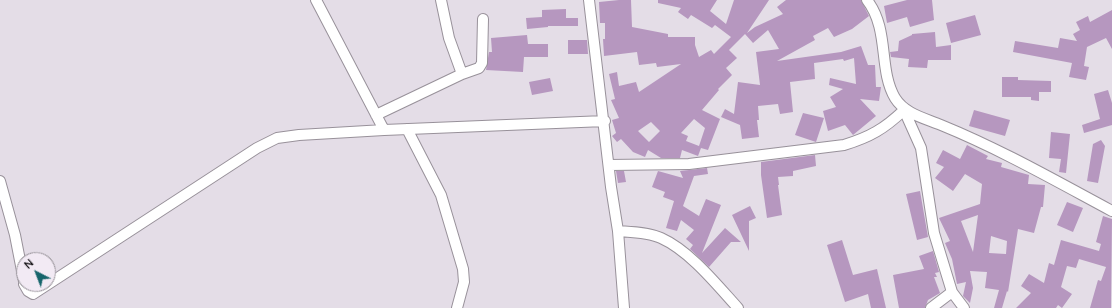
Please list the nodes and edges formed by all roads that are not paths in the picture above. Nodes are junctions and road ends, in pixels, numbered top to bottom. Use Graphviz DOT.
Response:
graph roads {
  1 [pos="316,0"];
  2 [pos="441,0"];
  3 [pos="590,0"];
  4 [pos="867,0"];
  5 [pos="483,19"];
  6 [pos="462,74"];
  7 [pos="904,110"];
  8 [pos="376,115"];
  9 [pos="605,121"];
  10 [pos="407,129"];
  11 [pos="384,130"];
  12 [pos="609,165"];
  13 [pos="0,181"];
  14 [pos="1112,211"];
  15 [pos="618,231"];
  16 [pos="18,252"];
  17 [pos="56,279"];
  18 [pos="952,292"];
  19 [pos="457,308"];
  20 [pos="624,308"];
  21 [pos="738,308"];
  22 [pos="931,308"];
  23 [pos="964,308"];
  1 -- 8 [label="street"];
  2 -- 6 [label="street"];
  3 -- 9 [label="street"];
  4 -- 7 [label="street"];
  5 -- 6 [label="street"];
  6 -- 8 [label="street"];
  7 -- 12 [label="street"];
  7 -- 14 [label="street"];
  7 -- 18 [label="street"];
  8 -- 11 [label="street"];
  9 -- 10 [label="street"];
  9 -- 12 [label="street"];
  10 -- 11 [label="street"];
  10 -- 19 [label="street"];
  11 -- 17 [label="street"];
  12 -- 15 [label="street"];
  13 -- 16 [label="street"];
  15 -- 20 [label="street"];
  15 -- 21 [label="street"];
  18 -- 22 [label="street"];
  18 -- 23 [label="street"];
}
